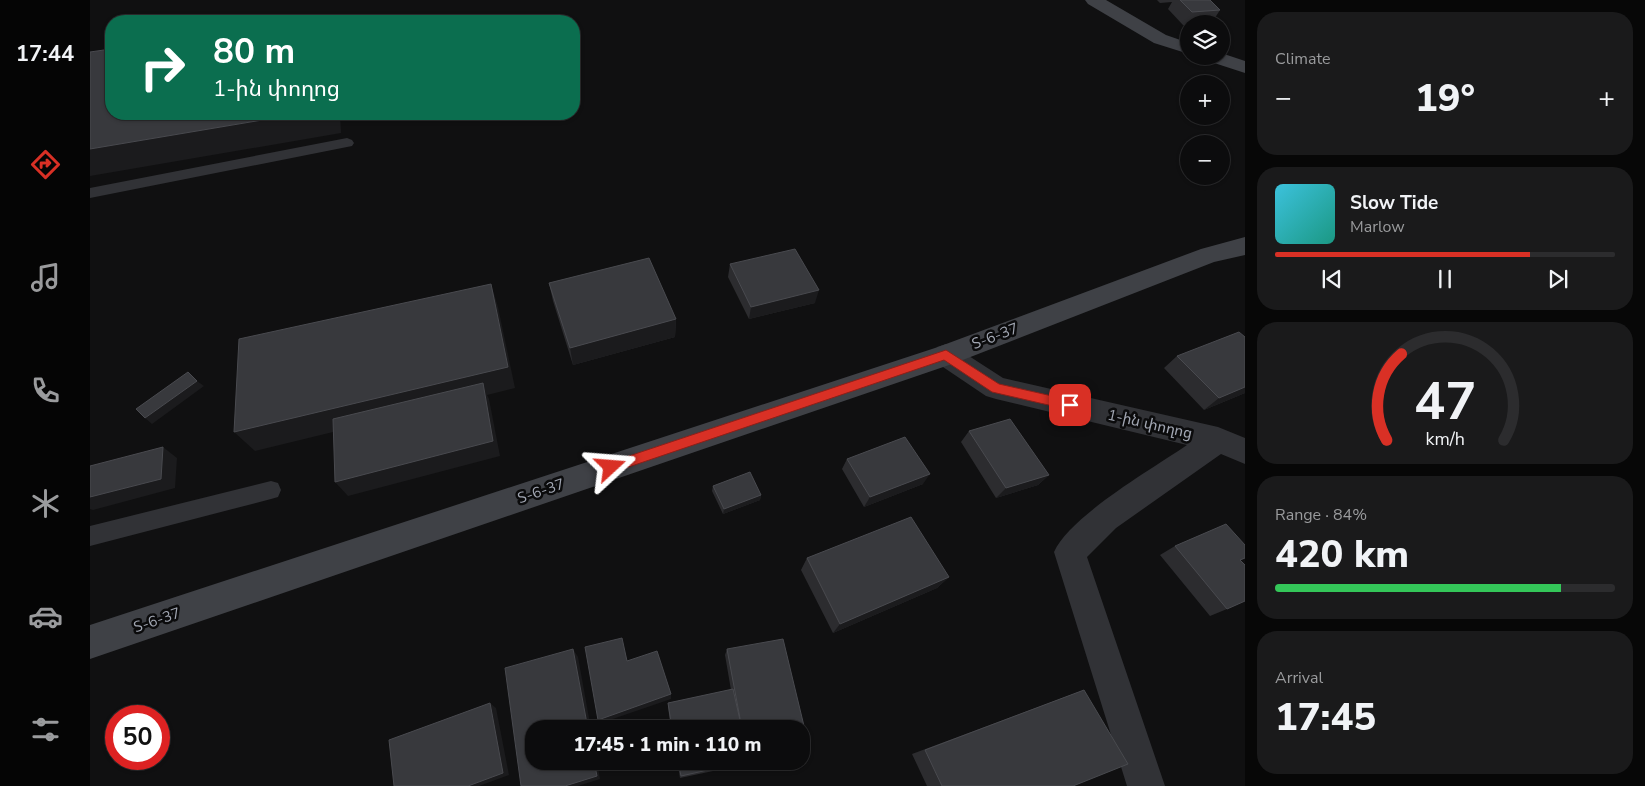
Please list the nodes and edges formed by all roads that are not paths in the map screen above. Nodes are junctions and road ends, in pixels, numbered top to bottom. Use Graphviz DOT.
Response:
graph roads {
  1 [pos="1094,0"];
  2 [pos="1180,46"];
  3 [pos="1230,62"];
  4 [pos="1245,67"];
  5 [pos="347,143"];
  6 [pos="90,193"];
  7 [pos="1245,246"];
  8 [pos="946,355"];
  9 [pos="1232,445"];
  10 [pos="271,490"];
  11 [pos="90,536"];
  12 [pos="90,642"];
  13 [pos="1146,786"];
  1 -- 2 [label="main road"];
  3 -- 4 [label="main road"];
  5 -- 6 [label="lane"];
  7 -- 8 [label="main road, Տ-6-37 / Տ-6-37"];
  8 -- 9 [label="street, 1-ին փողոց"];
  8 -- 12 [label="main road, Տ-6-37 / Տ-6-37"];
  9 -- 13 [label="street"];
  10 -- 11 [label="lane"];
}
